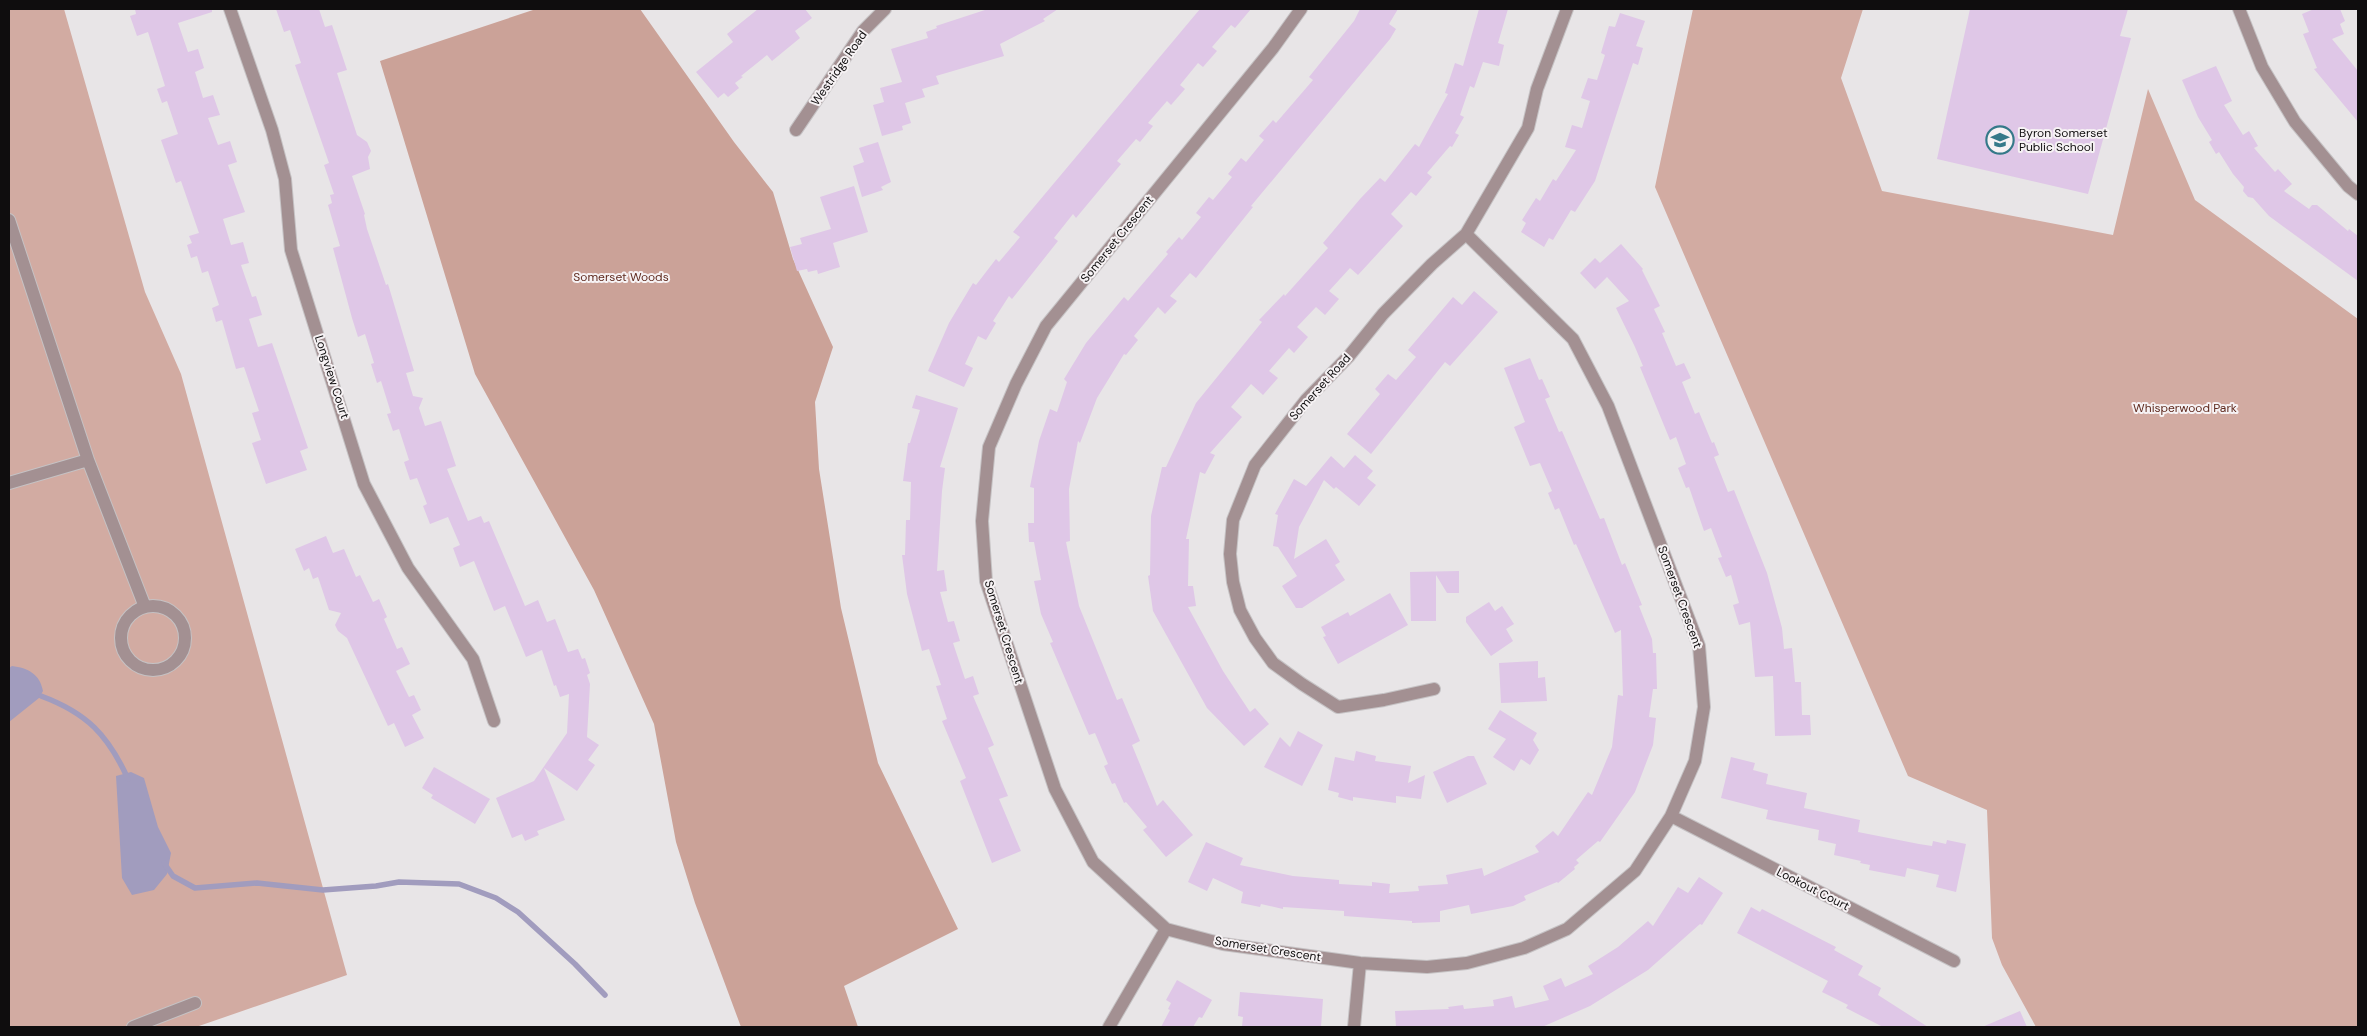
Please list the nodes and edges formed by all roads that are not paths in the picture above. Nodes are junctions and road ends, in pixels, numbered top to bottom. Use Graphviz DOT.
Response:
graph roads {
  1 [pos="230,9"];
  2 [pos="885,9"];
  3 [pos="1302,9"];
  4 [pos="1567,9"];
  5 [pos="2239,9"];
  6 [pos="796,130"];
  7 [pos="2358,194"];
  8 [pos="9,220"];
  9 [pos="1466,234"];
  10 [pos="88,460"];
  11 [pos="9,483"];
  12 [pos="145,607"];
  13 [pos="1434,689"];
  14 [pos="494,721"];
  15 [pos="1671,816"];
  16 [pos="1166,928"];
  17 [pos="1954,961"];
  18 [pos="1360,963"];
  19 [pos="195,1002"];
  20 [pos="133,1027"];
  21 [pos="1109,1027"];
  22 [pos="1354,1027"];
  1 -- 14 [label="street, Longview Court"];
  2 -- 6 [label="street, Westridge Road"];
  3 -- 16 [label="street, Somerset Crescent"];
  4 -- 9 [label="street, Somerset Road"];
  5 -- 7 [label="street"];
  8 -- 10 [label="street"];
  9 -- 13 [label="street, Somerset Road"];
  9 -- 15 [label="street, Somerset Crescent"];
  10 -- 11 [label="street"];
  10 -- 12 [label="street"];
  12 -- 12 [label="street"];
  15 -- 17 [label="street, Lookout Court"];
  15 -- 18 [label="street, Somerset Crescent"];
  16 -- 18 [label="street, Somerset Crescent"];
  16 -- 21 [label="street"];
  18 -- 22 [label="street"];
  19 -- 20 [label="street"];
}
